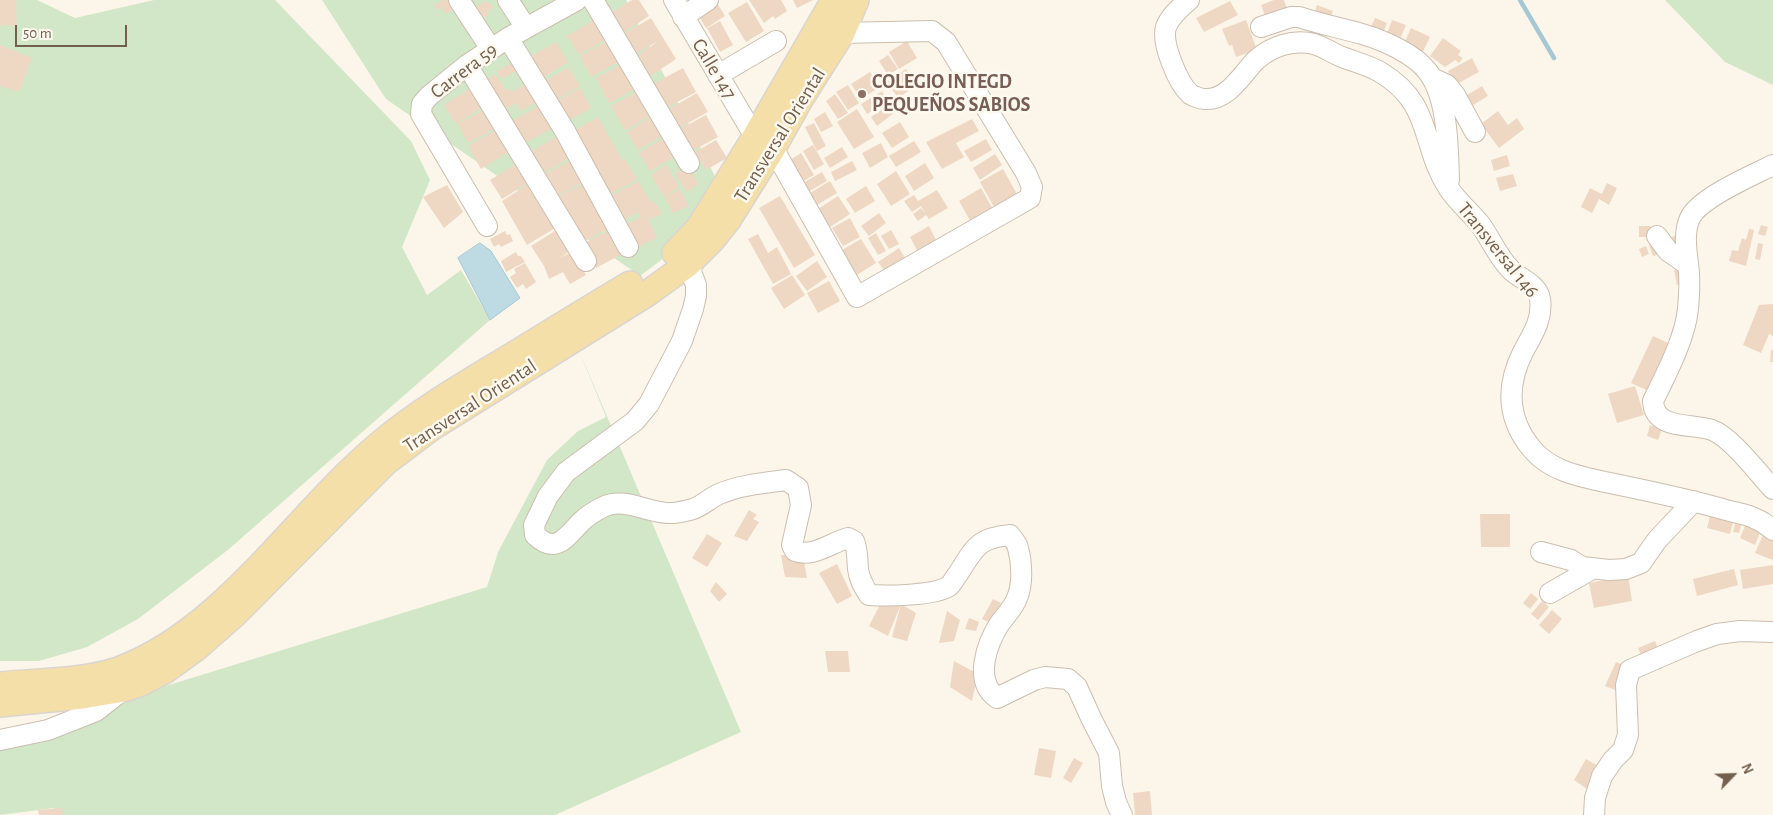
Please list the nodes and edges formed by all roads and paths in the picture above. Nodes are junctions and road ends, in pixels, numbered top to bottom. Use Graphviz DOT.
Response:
graph roads {
  1 [pos="458,0"];
  2 [pos="508,0"];
  3 [pos="593,0"];
  4 [pos="708,0"];
  5 [pos="834,0"];
  6 [pos="856,0"];
  7 [pos="1189,0"];
  8 [pos="567,2"];
  9 [pos="679,8"];
  10 [pos="1261,27"];
  11 [pos="526,28"];
  12 [pos="842,33"];
  13 [pos="508,38"];
  14 [pos="776,41"];
  15 [pos="491,49"];
  16 [pos="467,65"];
  17 [pos="718,75"];
  18 [pos="1432,78"];
  19 [pos="1475,132"];
  20 [pos="764,143"];
  21 [pos="689,163"];
  22 [pos="1773,166"];
  23 [pos="1450,190"];
  24 [pos="487,226"];
  25 [pos="1657,236"];
  26 [pos="628,246"];
  27 [pos="586,261"];
  28 [pos="688,264"];
  29 [pos="1688,265"];
  30 [pos="1773,488"];
  31 [pos="1694,501"];
  32 [pos="1773,530"];
  33 [pos="1541,552"];
  34 [pos="1592,568"];
  35 [pos="1550,593"];
  36 [pos="1773,632"];
  37 [pos="0,685"];
  38 [pos="124,688"];
  39 [pos="0,704"];
  40 [pos="0,740"];
  41 [pos="1122,815"];
  42 [pos="1594,815"];
  1 -- 15 [label="street"];
  2 -- 11 [label="street"];
  3 -- 21 [label="street"];
  4 -- 9 [label="street"];
  5 -- 20 [label="main road, Transversal Oriental"];
  6 -- 12 [label="main road, Transversal Oriental"];
  7 -- 23 [label="street, Transversal 146"];
  8 -- 11 [label="street, Carrera 59"];
  9 -- 17 [label="street, Calle 147"];
  10 -- 18 [label="street"];
  11 -- 13 [label="street, Carrera 59"];
  12 -- 20 [label="main road, Transversal Oriental"];
  12 -- 20 [label="street, Calle 147"];
  13 -- 15 [label="street, Carrera 59"];
  13 -- 26 [label="street"];
  14 -- 17 [label="street"];
  15 -- 16 [label="street, Carrera 59"];
  16 -- 24 [label="street, Carrera 59"];
  16 -- 27 [label="street"];
  17 -- 20 [label="street, Calle 147"];
  18 -- 19 [label="street"];
  18 -- 23 [label="street"];
  20 -- 28 [label="main road, Transversal Oriental"];
  20 -- 37 [label="main road, Transversal Oriental"];
  22 -- 29 [label="street"];
  23 -- 31 [label="street, Transversal 146"];
  25 -- 29 [label="street"];
  28 -- 38 [label="main road, Transversal Oriental"];
  28 -- 41 [label="street"];
  29 -- 30 [label="street"];
  31 -- 32 [label="street, Transversal 146"];
  31 -- 34 [label="street"];
  33 -- 34 [label="street"];
  34 -- 35 [label="street"];
  36 -- 42 [label="street"];
  38 -- 39 [label="main road, Transversal Oriental"];
  38 -- 40 [label="street"];
}
